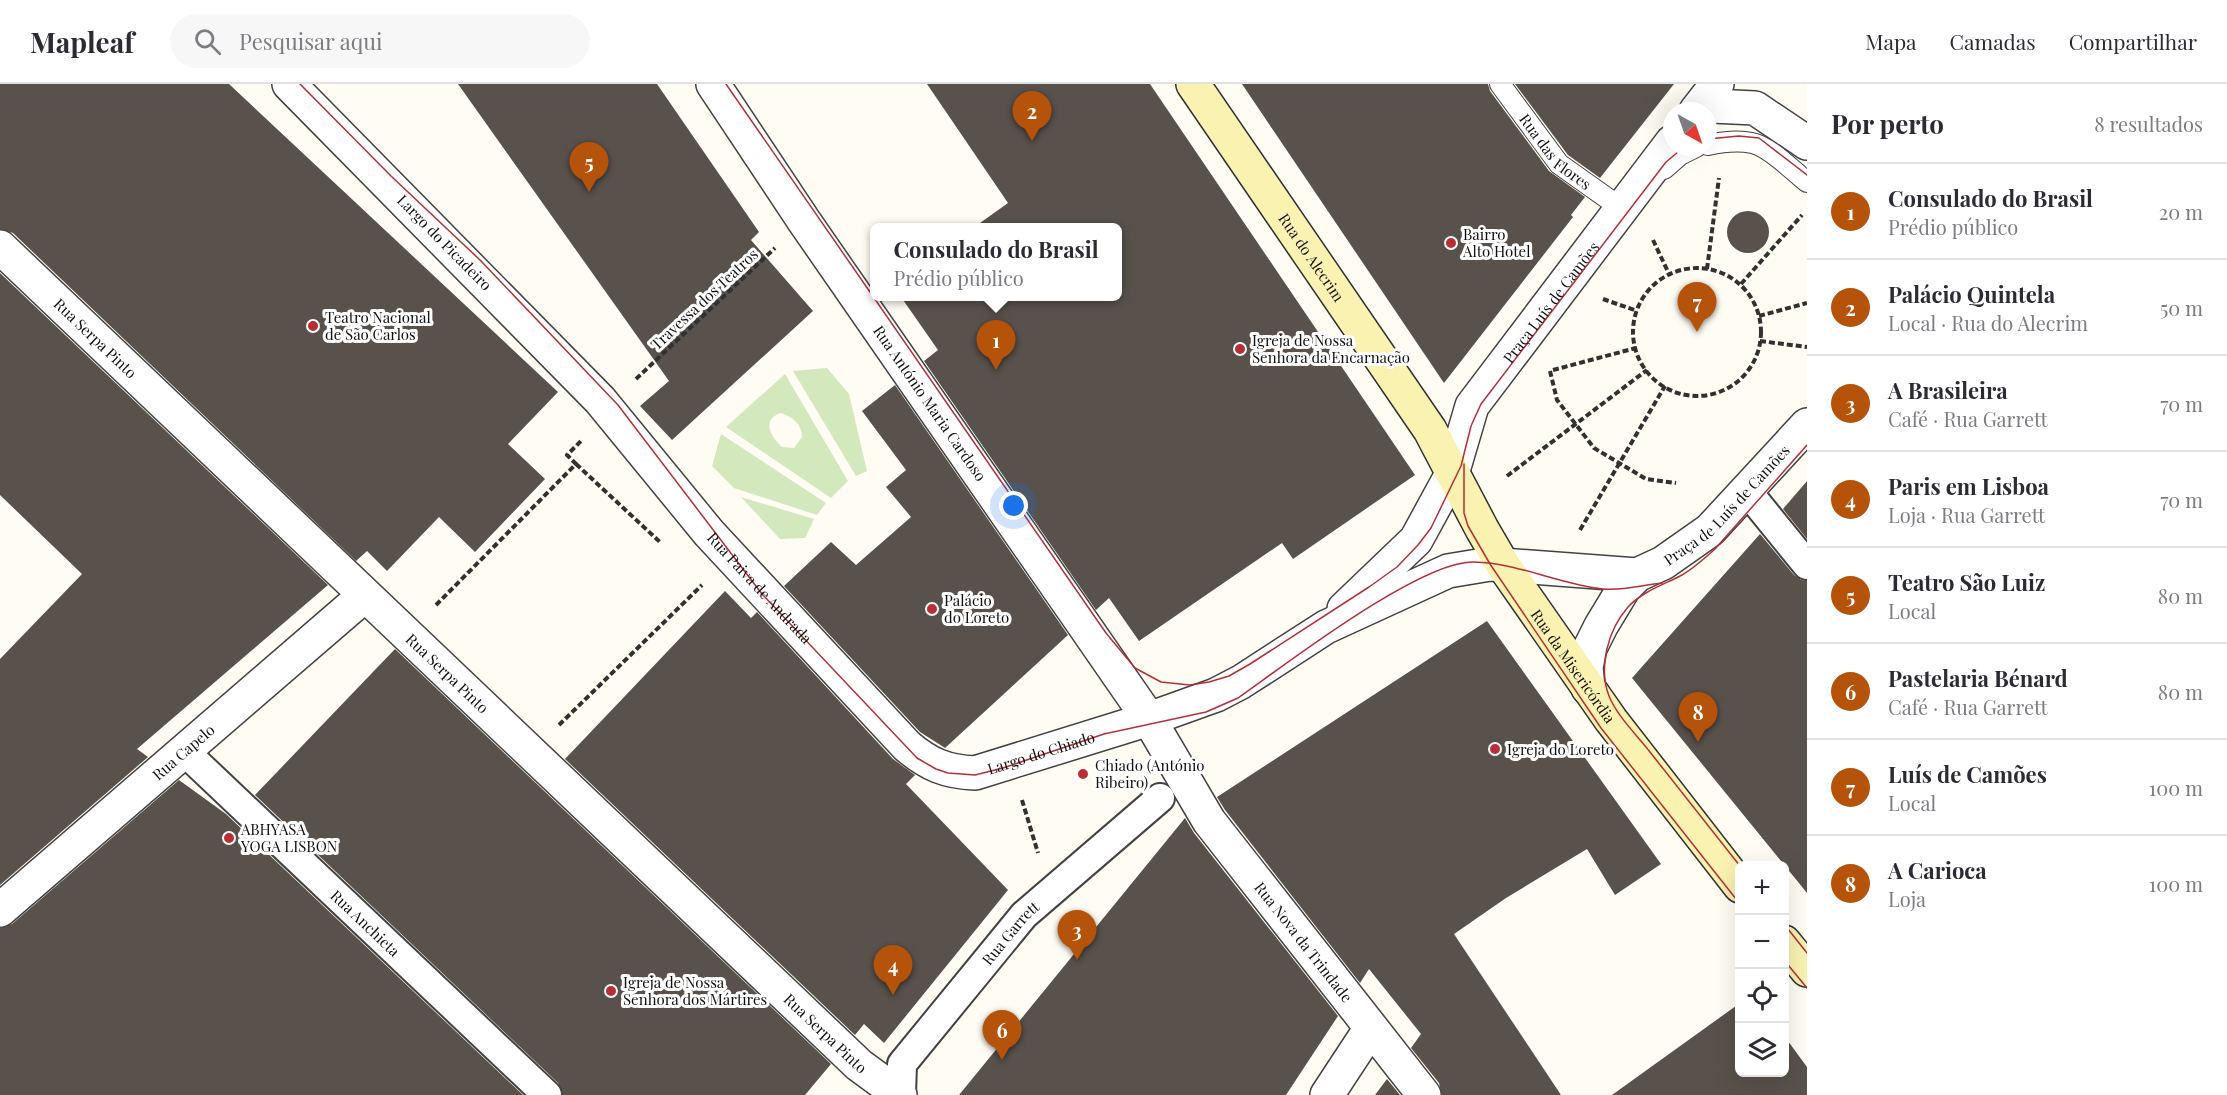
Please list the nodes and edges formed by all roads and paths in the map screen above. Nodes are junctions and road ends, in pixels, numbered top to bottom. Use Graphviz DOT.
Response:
graph roads {
  1 [pos="289,84"];
  2 [pos="713,84"];
  3 [pos="1193,84"];
  4 [pos="1500,84"];
  5 [pos="1717,84"];
  6 [pos="1704,102"];
  7 [pos="1717,106"];
  8 [pos="1807,143"];
  9 [pos="1717,144"];
  10 [pos="1663,154"];
  11 [pos="1679,156"];
  12 [pos="1719,177"];
  13 [pos="1807,182"];
  14 [pos="1621,208"];
  15 [pos="1807,208"];
  16 [pos="804,221"];
  17 [pos="1653,240"];
  18 [pos="0,247"];
  19 [pos="1707,269"];
  20 [pos="1669,274"];
  21 [pos="1741,284"];
  22 [pos="1600,298"];
  23 [pos="1807,303"];
  24 [pos="1637,311"];
  25 [pos="1759,316"];
  26 [pos="1760,340"];
  27 [pos="1807,347"];
  28 [pos="1636,348"];
  29 [pos="1647,370"];
  30 [pos="1665,386"];
  31 [pos="614,393"];
  32 [pos="1576,424"];
  33 [pos="1807,425"];
  34 [pos="1430,430"];
  35 [pos="586,435"];
  36 [pos="1620,463"];
  37 [pos="576,464"];
  38 [pos="1452,474"];
  39 [pos="1507,476"];
  40 [pos="1676,483"];
  41 [pos="1747,491"];
  42 [pos="1579,534"];
  43 [pos="661,544"];
  44 [pos="1503,565"];
  45 [pos="1807,565"];
  46 [pos="1637,574"];
  47 [pos="695,576"];
  48 [pos="365,595"];
  49 [pos="432,609"];
  50 [pos="1326,627"];
  51 [pos="1588,688"];
  52 [pos="1149,719"];
  53 [pos="554,730"];
  54 [pos="184,751"];
  55 [pos="932,765"];
  56 [pos="1173,792"];
  57 [pos="1026,814"];
  58 [pos="1042,864"];
  59 [pos="1735,880"];
  60 [pos="0,910"];
  61 [pos="1789,947"];
  62 [pos="1807,970"];
  63 [pos="1371,1028"];
  64 [pos="547,1095"];
  65 [pos="901,1095"];
  66 [pos="1327,1095"];
  67 [pos="1424,1095"];
  1 -- 31 [label="street, Largo do Picadeiro"];
  2 -- 16 [label="street, Rua António Maria Cardoso"];
  3 -- 34 [label="main road, Rua do Alecrim"];
  4 -- 14 [label="lane, Rua das Flores"];
  5 -- 6 [label="street"];
  7 -- 8 [label="street"];
  9 -- 13 [label="lane"];
  10 -- 14 [label="street, Praça Luís de Camões"];
  11 -- 14 [label="lane"];
  12 -- 19 [label="path"];
  14 -- 38 [label="street, Praça Luís de Camões"];
  15 -- 21 [label="path"];
  16 -- 31 [label="path, Travessa dos Teatros"];
  16 -- 52 [label="street, Rua António Maria Cardoso"];
  17 -- 20 [label="path"];
  18 -- 48 [label="street, Rua Serpa Pinto"];
  19 -- 20 [label="path"];
  19 -- 21 [label="path"];
  20 -- 24 [label="path"];
  21 -- 25 [label="path"];
  22 -- 24 [label="path"];
  23 -- 25 [label="path"];
  24 -- 28 [label="path"];
  25 -- 26 [label="path"];
  26 -- 27 [label="path"];
  26 -- 30 [label="path"];
  28 -- 29 [label="path"];
  28 -- 32 [label="path"];
  29 -- 30 [label="path"];
  29 -- 32 [label="path"];
  30 -- 36 [label="path"];
  31 -- 55 [label="street, Rua Paiva de Andrada"];
  32 -- 36 [label="path"];
  32 -- 39 [label="path"];
  33 -- 41 [label="street, Praça de Luís de Camões"];
  34 -- 38 [label="main road, Rua da Misericórdia"];
  35 -- 37 [label="path"];
  36 -- 40 [label="path"];
  36 -- 42 [label="path"];
  37 -- 43 [label="path"];
  37 -- 49 [label="path"];
  38 -- 44 [label="main road, Rua da Misericórdia"];
  38 -- 50 [label="street, Largo do Chiado"];
  41 -- 45 [label="street"];
  41 -- 46 [label="street, Praça de Luís de Camões"];
  44 -- 46 [label="street"];
  44 -- 50 [label="street, Largo do Chiado"];
  44 -- 51 [label="main road, Rua da Misericórdia"];
  46 -- 51 [label="street"];
  47 -- 53 [label="path"];
  48 -- 54 [label="street, Rua Capelo"];
  48 -- 65 [label="street, Rua Serpa Pinto"];
  50 -- 52 [label="street, Largo do Chiado"];
  51 -- 59 [label="main road, Rua da Misericórdia"];
  52 -- 55 [label="street, Largo do Chiado"];
  52 -- 56 [label="street"];
  54 -- 60 [label="street, Rua Capelo"];
  54 -- 64 [label="street, Rua Anchieta"];
  56 -- 63 [label="street, Rua Nova da Trindade"];
  56 -- 65 [label="street, Rua Garrett"];
  57 -- 58 [label="path"];
  61 -- 62 [label="main road"];
  63 -- 66 [label="street"];
  63 -- 67 [label="street, Rua Nova da Trindade"];
}
